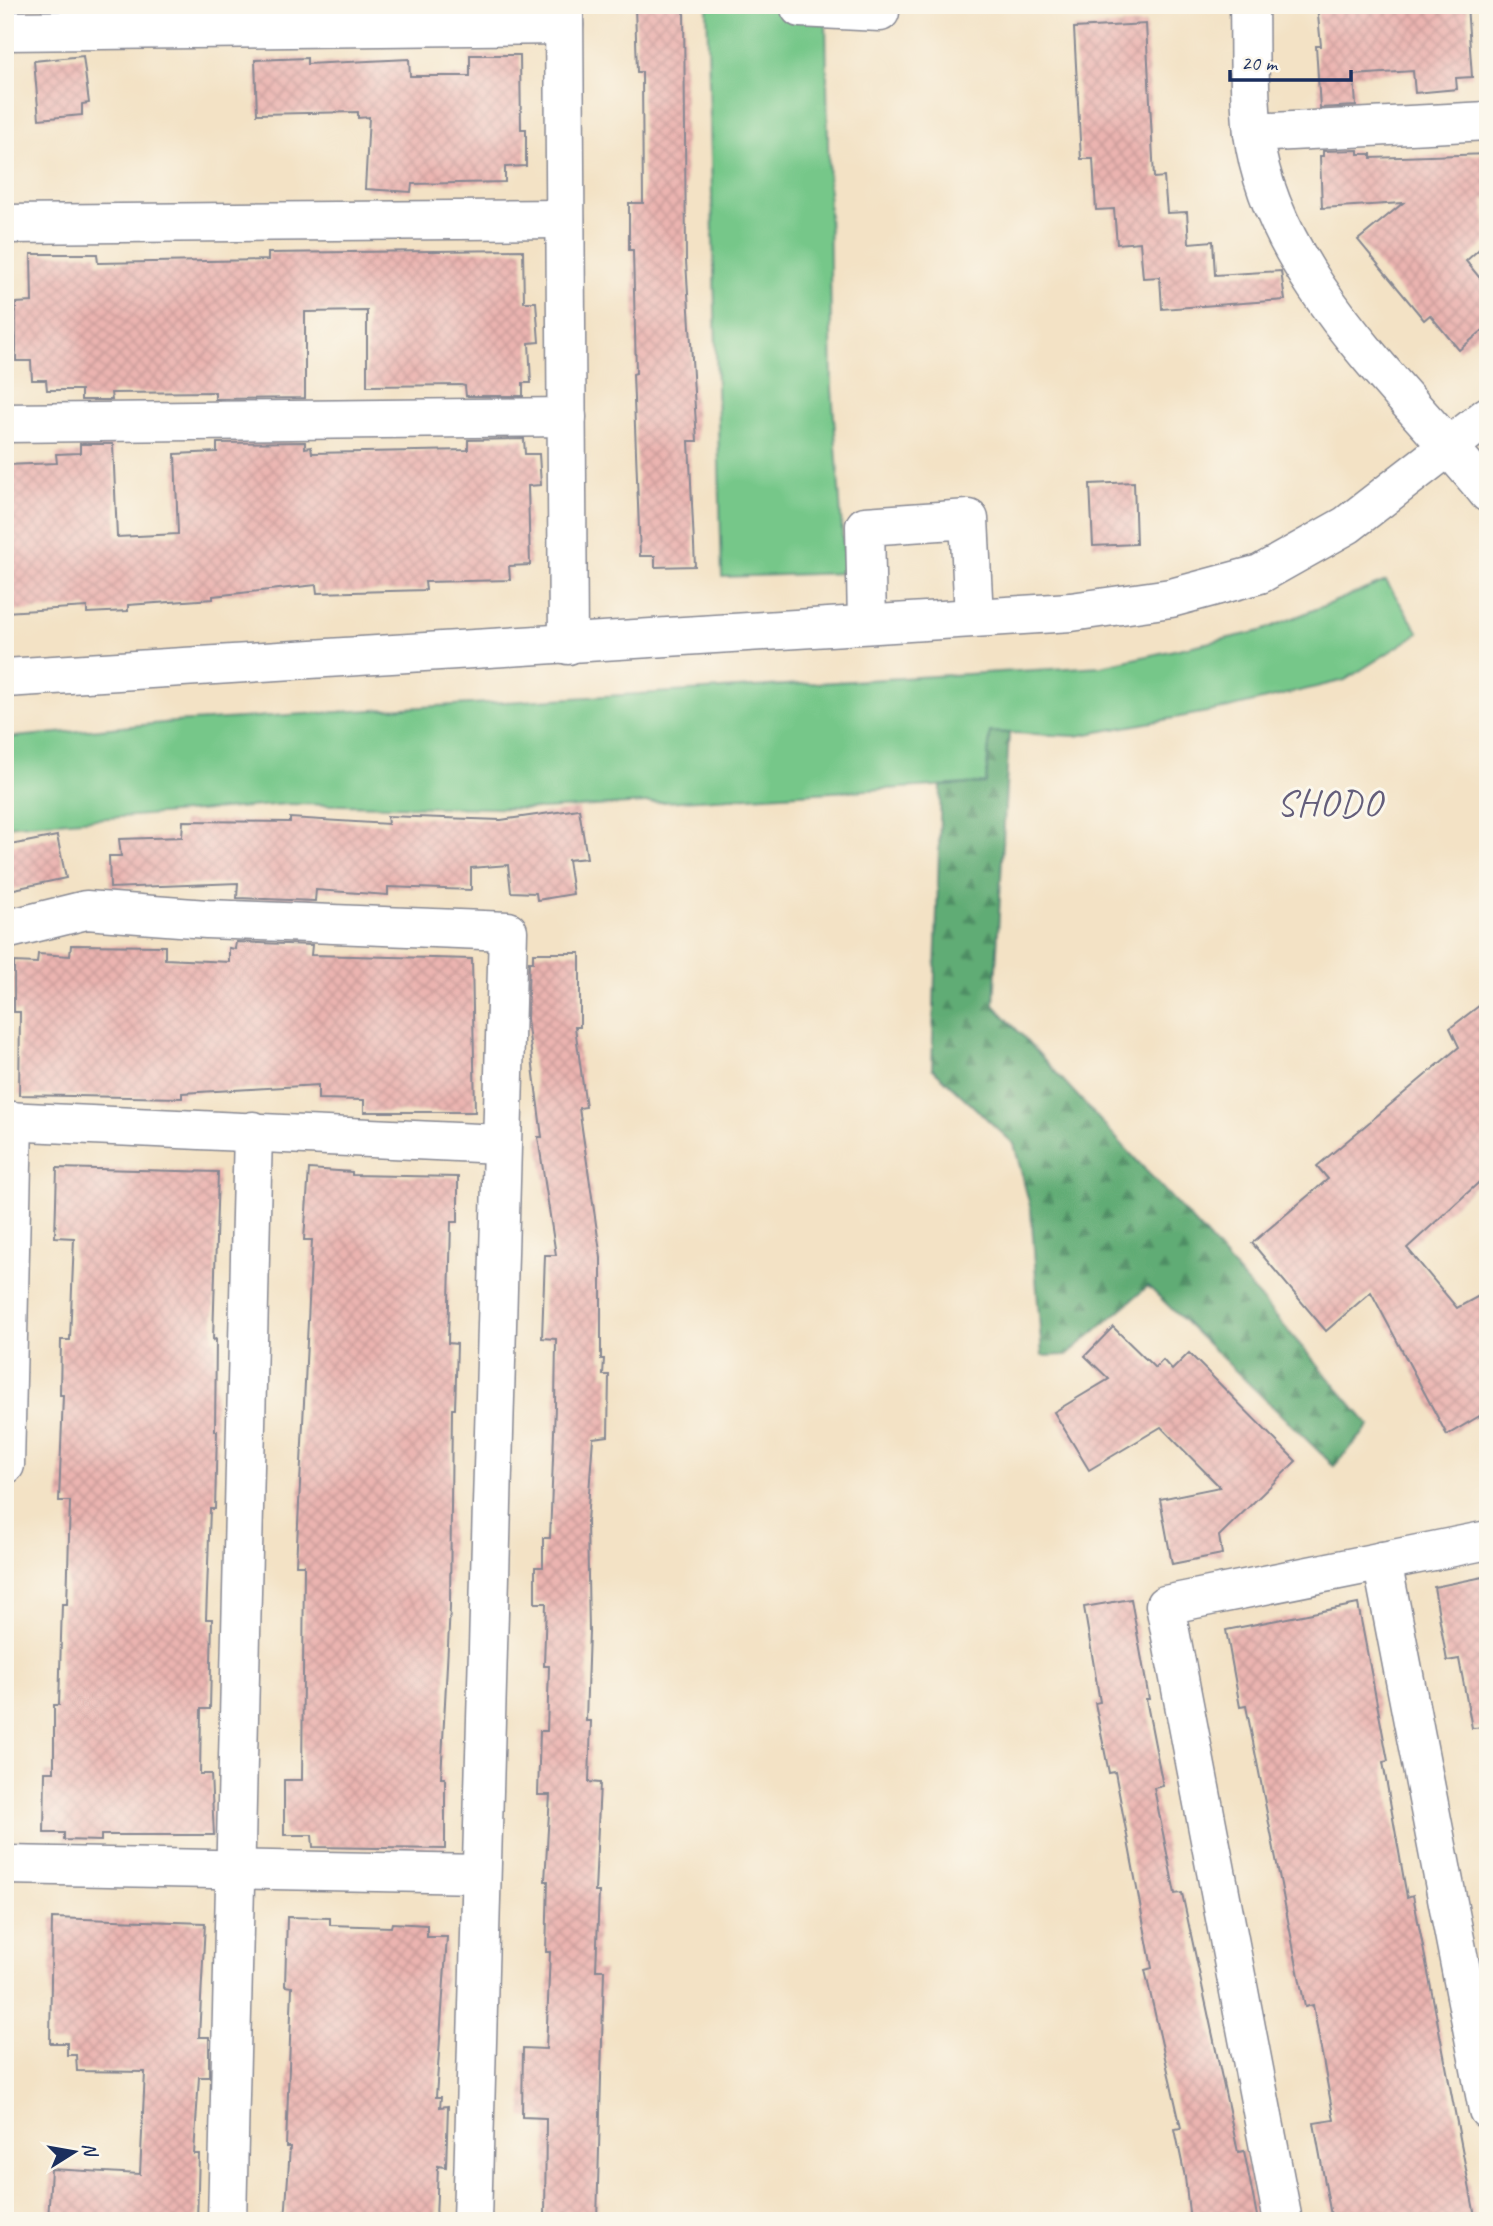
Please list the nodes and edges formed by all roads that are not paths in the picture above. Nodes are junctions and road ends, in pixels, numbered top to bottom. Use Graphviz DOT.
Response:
graph roads {
  1 [pos="800,5"];
  2 [pos="1249,5"];
  3 [pos="880,12"];
  4 [pos="564,15"];
  5 [pos="5,31"];
  6 [pos="1488,121"];
  7 [pos="1253,134"];
  8 [pos="565,219"];
  9 [pos="5,224"];
  10 [pos="1488,416"];
  11 [pos="567,417"];
  12 [pos="5,423"];
  13 [pos="1450,447"];
  14 [pos="1488,493"];
  15 [pos="975,617"];
  16 [pos="867,623"];
  17 [pos="568,645"];
  18 [pos="5,678"];
  19 [pos="5,930"];
  20 [pos="9,1121"];
  21 [pos="253,1131"];
  22 [pos="500,1144"];
  23 [pos="5,1465"];
  24 [pos="1488,1539"];
  25 [pos="1382,1561"];
  26 [pos="5,1865"];
  27 [pos="233,1869"];
  28 [pos="481,1874"];
  29 [pos="1488,2110"];
  30 [pos="227,2221"];
  31 [pos="472,2221"];
  32 [pos="1283,2221"];
  1 -- 3 [label="street"];
  2 -- 7 [label="street"];
  4 -- 5 [label="street"];
  4 -- 8 [label="street"];
  6 -- 7 [label="street"];
  7 -- 13 [label="street"];
  8 -- 9 [label="street"];
  8 -- 11 [label="street"];
  10 -- 13 [label="street"];
  11 -- 12 [label="street"];
  11 -- 17 [label="street"];
  13 -- 14 [label="street"];
  13 -- 15 [label="street"];
  15 -- 16 [label="street"];
  15 -- 16 [label="street"];
  16 -- 17 [label="street"];
  17 -- 18 [label="street"];
  19 -- 22 [label="street"];
  20 -- 21 [label="street"];
  20 -- 23 [label="street"];
  21 -- 22 [label="street"];
  21 -- 27 [label="street"];
  22 -- 28 [label="street"];
  24 -- 25 [label="street"];
  25 -- 29 [label="street"];
  25 -- 32 [label="street"];
  26 -- 27 [label="street"];
  27 -- 28 [label="street"];
  27 -- 30 [label="street"];
  28 -- 31 [label="street"];
}
